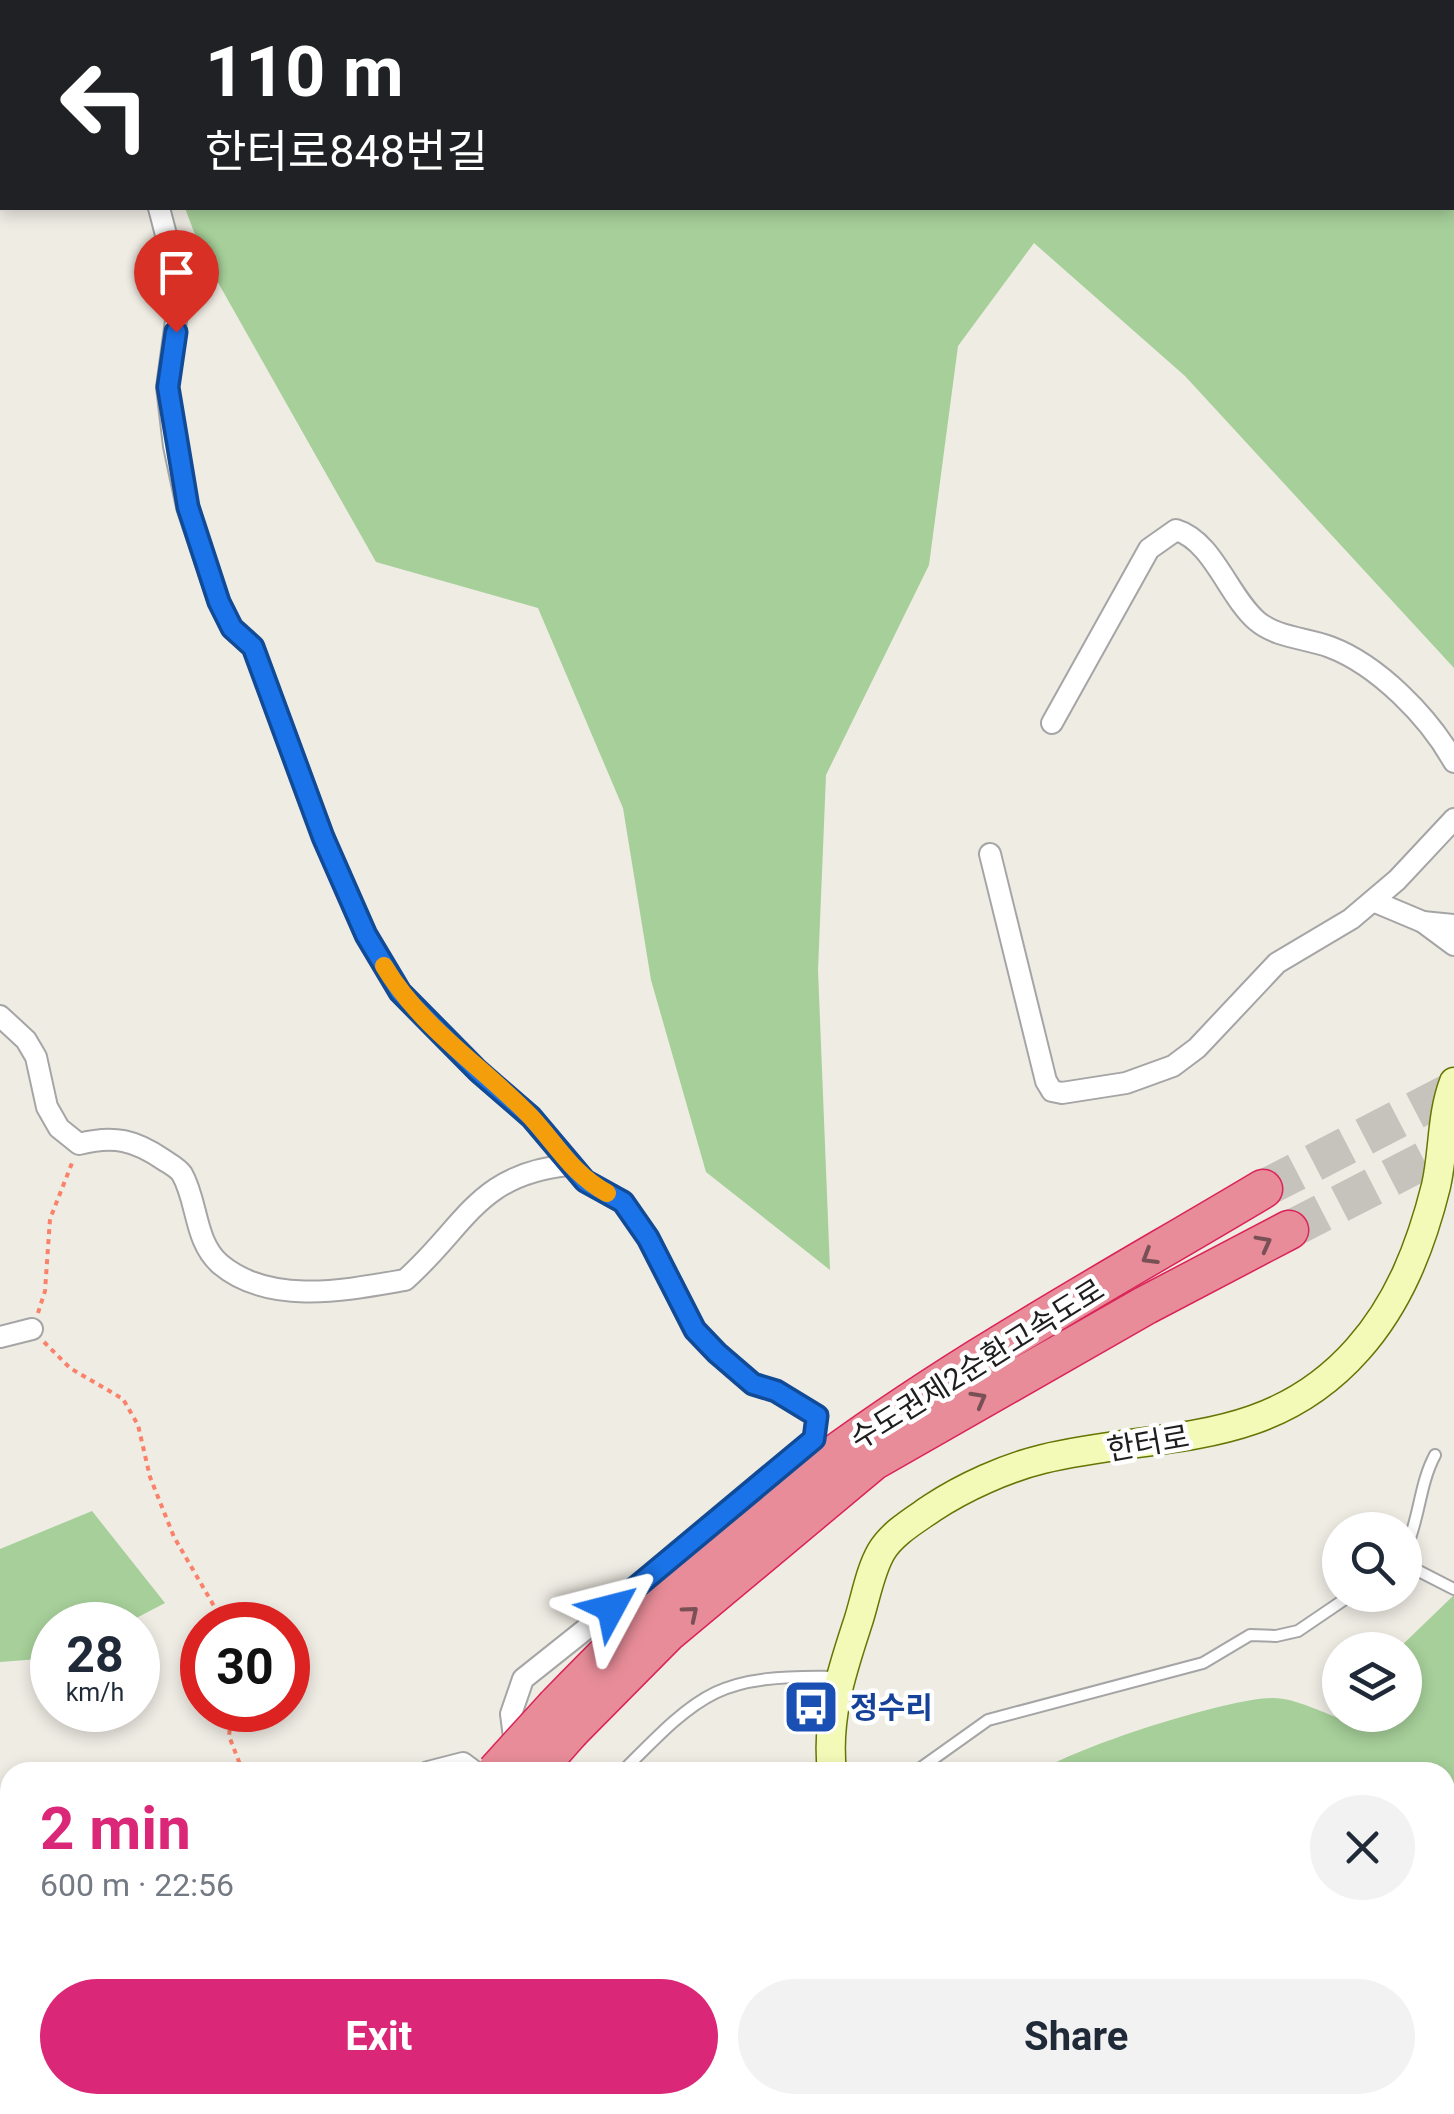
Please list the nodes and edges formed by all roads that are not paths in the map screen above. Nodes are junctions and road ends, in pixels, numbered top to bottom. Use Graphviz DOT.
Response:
graph roads {
  1 [pos="160,210"];
  2 [pos="1052,724"];
  3 [pos="1454,762"];
  4 [pos="1454,820"];
  5 [pos="990,854"];
  6 [pos="1372,901"];
  7 [pos="1422,922"];
  8 [pos="1454,925"];
  9 [pos="1454,944"];
  10 [pos="0,1016"];
  11 [pos="1454,1055"];
  12 [pos="1454,1082"];
  13 [pos="569,1165"];
  14 [pos="1263,1189"];
  15 [pos="1289,1230"];
  16 [pos="32,1329"];
  17 [pos="0,1337"];
  18 [pos="1435,1455"];
  19 [pos="1420,1512"];
  20 [pos="1422,1573"];
  21 [pos="1454,1589"];
  22 [pos="1326,1612"];
  23 [pos="838,1677"];
  24 [pos="564,1718"];
  25 [pos="509,1762"];
  26 [pos="540,1762"];
  27 [pos="544,1762"];
  28 [pos="632,1762"];
  29 [pos="831,1762"];
  30 [pos="929,1762"];
  1 -- 13 [label="street"];
  2 -- 3 [label="street"];
  4 -- 6 [label="street"];
  5 -- 6 [label="street"];
  6 -- 7 [label="street"];
  7 -- 8 [label="street"];
  7 -- 9 [label="street"];
  10 -- 13 [label="street"];
  11 -- 12 [label="main road, 한터로"];
  12 -- 23 [label="main road, 한터로"];
  13 -- 27 [label="street"];
  14 -- 24 [label="highway, 수도권제2순환고속도로, one-way"];
  24 -- 15 [label="highway, 수도권제2순환고속도로, one-way"];
  16 -- 17 [label="street"];
  18 -- 19 [label="lane"];
  20 -- 21 [label="lane"];
  22 -- 30 [label="lane"];
  23 -- 28 [label="lane"];
  23 -- 29 [label="main road, 한터로"];
  24 -- 25 [label="highway, 수도권제2순환고속도로, bridge"];
  24 -- 26 [label="highway, 수도권제2순환고속도로, bridge"];
}
